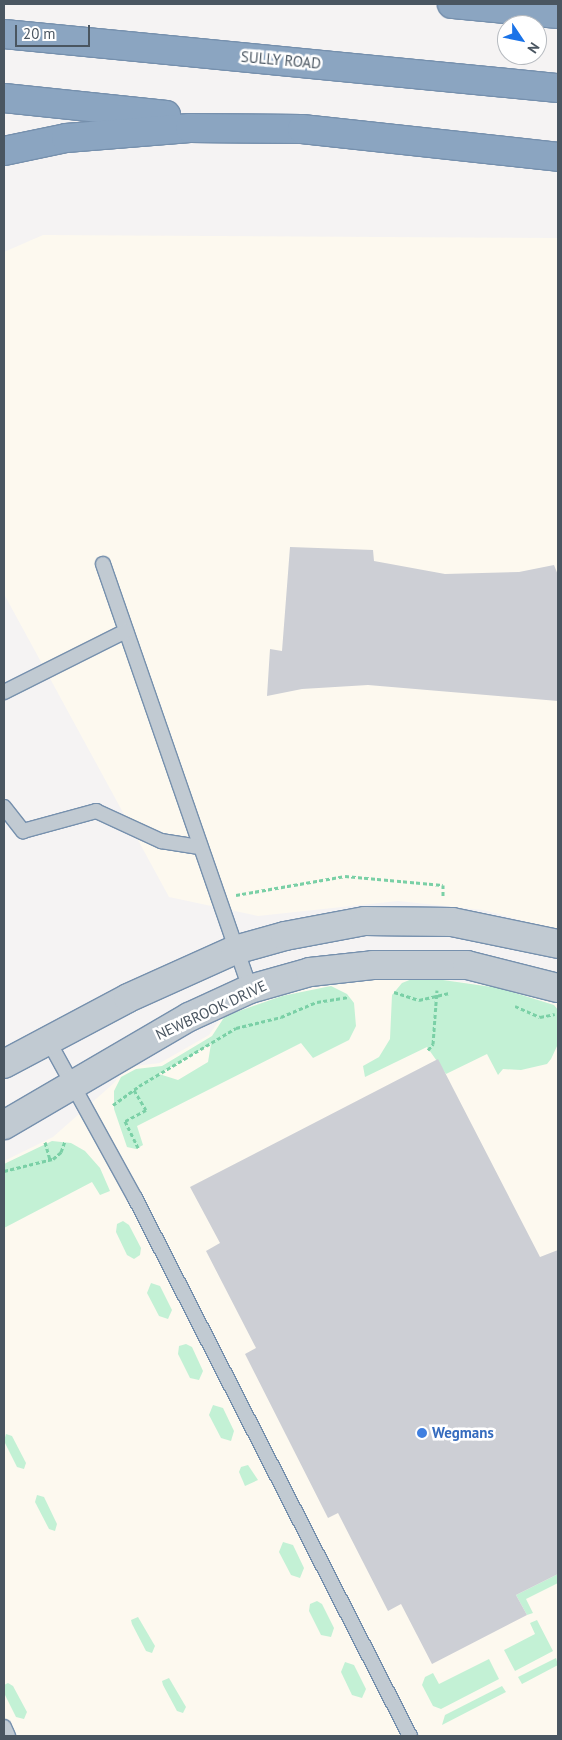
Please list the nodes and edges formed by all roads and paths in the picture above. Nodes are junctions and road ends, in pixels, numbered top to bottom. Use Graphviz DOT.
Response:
graph roads {
  1 [pos="452,4"];
  2 [pos="558,14"];
  3 [pos="4,34"];
  4 [pos="558,88"];
  5 [pos="4,98"];
  6 [pos="302,130"];
  7 [pos="4,151"];
  8 [pos="558,157"];
  9 [pos="103,564"];
  10 [pos="126,631"];
  11 [pos="4,692"];
  12 [pos="4,807"];
  13 [pos="198,847"];
  14 [pos="558,944"];
  15 [pos="235,950"];
  16 [pos="437,979"];
  17 [pos="558,988"];
  18 [pos="250,989"];
  19 [pos="394,992"];
  20 [pos="454,992"];
  21 [pos="436,997"];
  22 [pos="350,998"];
  23 [pos="48,1040"];
  24 [pos="428,1050"];
  25 [pos="4,1064"];
  26 [pos="72,1085"];
  27 [pos="134,1090"];
  28 [pos="114,1105"];
  29 [pos="4,1126"];
  30 [pos="65,1141"];
  31 [pos="45,1142"];
  32 [pos="138,1148"];
  33 [pos="50,1159"];
  34 [pos="4,1171"];
  35 [pos="4,1727"];
  36 [pos="8,1736"];
  37 [pos="410,1736"];
  1 -- 2 [label="highway"];
  3 -- 4 [label="highway, SULLY ROAD"];
  5 -- 6 [label="highway"];
  6 -- 7 [label="highway"];
  6 -- 8 [label="highway"];
  9 -- 10 [label="lane"];
  10 -- 11 [label="lane"];
  10 -- 13 [label="lane"];
  12 -- 13 [label="lane"];
  13 -- 15 [label="lane"];
  14 -- 15 [label="street"];
  15 -- 18 [label="lane"];
  15 -- 23 [label="street"];
  16 -- 21 [label="path"];
  17 -- 18 [label="street, NEWBROOK DRIVE"];
  18 -- 26 [label="street, NEWBROOK DRIVE"];
  19 -- 21 [label="path"];
  20 -- 21 [label="path"];
  21 -- 24 [label="path"];
  22 -- 27 [label="path"];
  23 -- 25 [label="street"];
  23 -- 26 [label="lane"];
  26 -- 29 [label="street, NEWBROOK DRIVE"];
  26 -- 37 [label="lane"];
  27 -- 28 [label="path"];
  27 -- 32 [label="path"];
  30 -- 33 [label="path"];
  31 -- 33 [label="path"];
  33 -- 34 [label="path"];
  35 -- 36 [label="lane"];
}
